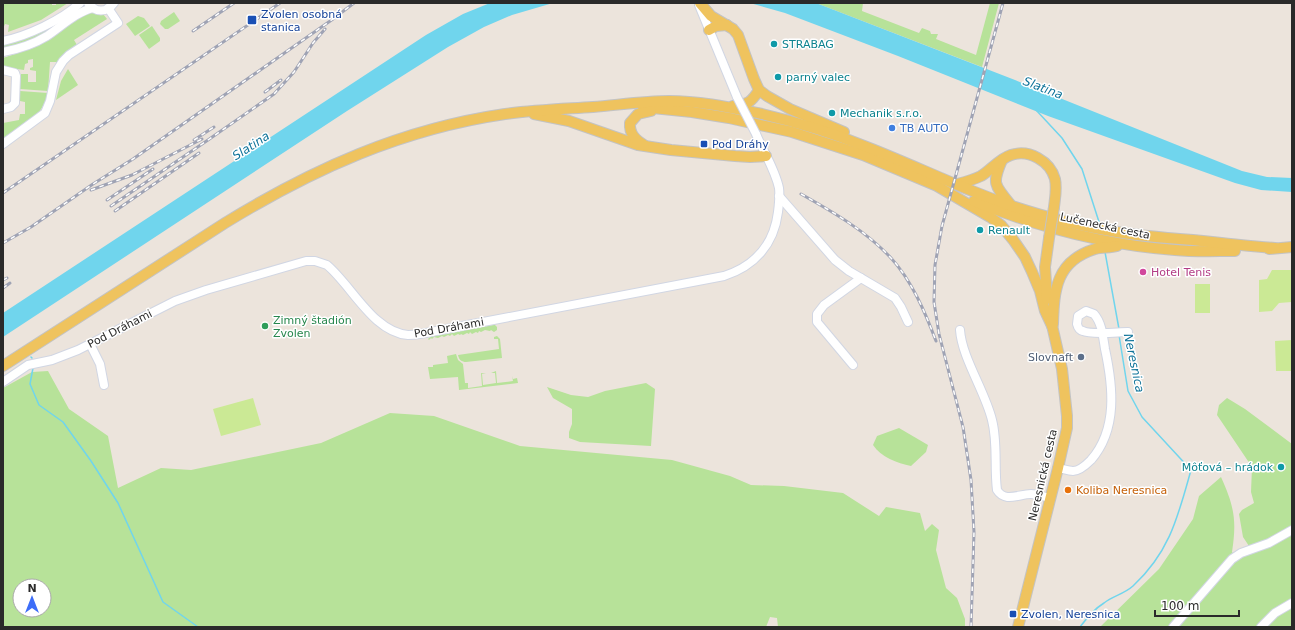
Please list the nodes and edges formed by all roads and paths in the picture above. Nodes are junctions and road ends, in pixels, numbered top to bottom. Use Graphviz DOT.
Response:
graph roads {
  1 [pos="80,3"];
  2 [pos="699,3"];
  3 [pos="91,6"];
  4 [pos="111,6"];
  5 [pos="727,25"];
  6 [pos="709,30"];
  7 [pos="3,41"];
  8 [pos="3,52"];
  9 [pos="3,70"];
  10 [pos="760,90"];
  11 [pos="617,105"];
  12 [pos="725,107"];
  13 [pos="3,108"];
  14 [pos="664,109"];
  15 [pos="526,112"];
  16 [pos="3,144"];
  17 [pos="646,146"];
  18 [pos="866,146"];
  19 [pos="766,156"];
  20 [pos="1002,160"];
  21 [pos="957,184"];
  22 [pos="937,186"];
  23 [pos="779,196"];
  24 [pos="1011,205"];
  25 [pos="1096,244"];
  26 [pos="1292,247"];
  27 [pos="1275,248"];
  28 [pos="861,278"];
  29 [pos="908,322"];
  30 [pos="1052,326"];
  31 [pos="960,330"];
  32 [pos="1105,332"];
  33 [pos="1128,332"];
  34 [pos="90,344"];
  35 [pos="853,365"];
  36 [pos="3,366"];
  37 [pos="3,382"];
  38 [pos="104,385"];
  39 [pos="1058,468"];
  40 [pos="1050,498"];
  41 [pos="1292,530"];
  42 [pos="1292,603"];
  43 [pos="1018,627"];
  44 [pos="1173,627"];
  45 [pos="1261,627"];
  1 -- 7 [label="street"];
  2 -- 5 [label="main road"];
  2 -- 6 [label="street, Pod Dráhami"];
  3 -- 4 [label="street"];
  3 -- 8 [label="street"];
  4 -- 16 [label="street"];
  5 -- 6 [label="main road"];
  5 -- 10 [label="main road"];
  6 -- 19 [label="street, Pod Dráhami, bridge"];
  9 -- 13 [label="street"];
  10 -- 12 [label="main road"];
  10 -- 18 [label="main road"];
  11 -- 12 [label="main road"];
  11 -- 14 [label="main road"];
  11 -- 15 [label="main road"];
  12 -- 18 [label="main road"];
  14 -- 17 [label="main road"];
  14 -- 22 [label="main road"];
  15 -- 17 [label="main road"];
  15 -- 36 [label="main road"];
  17 -- 19 [label="main road"];
  18 -- 21 [label="main road, Lučenecká cesta"];
  19 -- 23 [label="street, Pod Dráhami"];
  20 -- 21 [label="main road"];
  20 -- 24 [label="main road"];
  20 -- 30 [label="main road, bridge"];
  21 -- 24 [label="main road, Lučenecká cesta"];
  22 -- 25 [label="main road, Lučenecká cesta"];
  22 -- 30 [label="main road"];
  23 -- 28 [label="street"];
  23 -- 34 [label="street, Pod Dráhami"];
  24 -- 27 [label="main road, Lučenecká cesta"];
  25 -- 27 [label="main road, Lučenecká cesta"];
  25 -- 30 [label="main road"];
  26 -- 27 [label="main road, Lučenecká cesta"];
  28 -- 29 [label="street"];
  28 -- 35 [label="street"];
  30 -- 39 [label="main road, Neresnická cesta"];
  31 -- 40 [label="street"];
  32 -- 32 [label="street"];
  32 -- 33 [label="street"];
  32 -- 39 [label="street"];
  34 -- 37 [label="street, Pod Dráhami"];
  34 -- 38 [label="street"];
  39 -- 40 [label="main road, Neresnická cesta"];
  40 -- 43 [label="main road, Neresnická cesta"];
  41 -- 44 [label="street"];
  42 -- 45 [label="street"];
}
